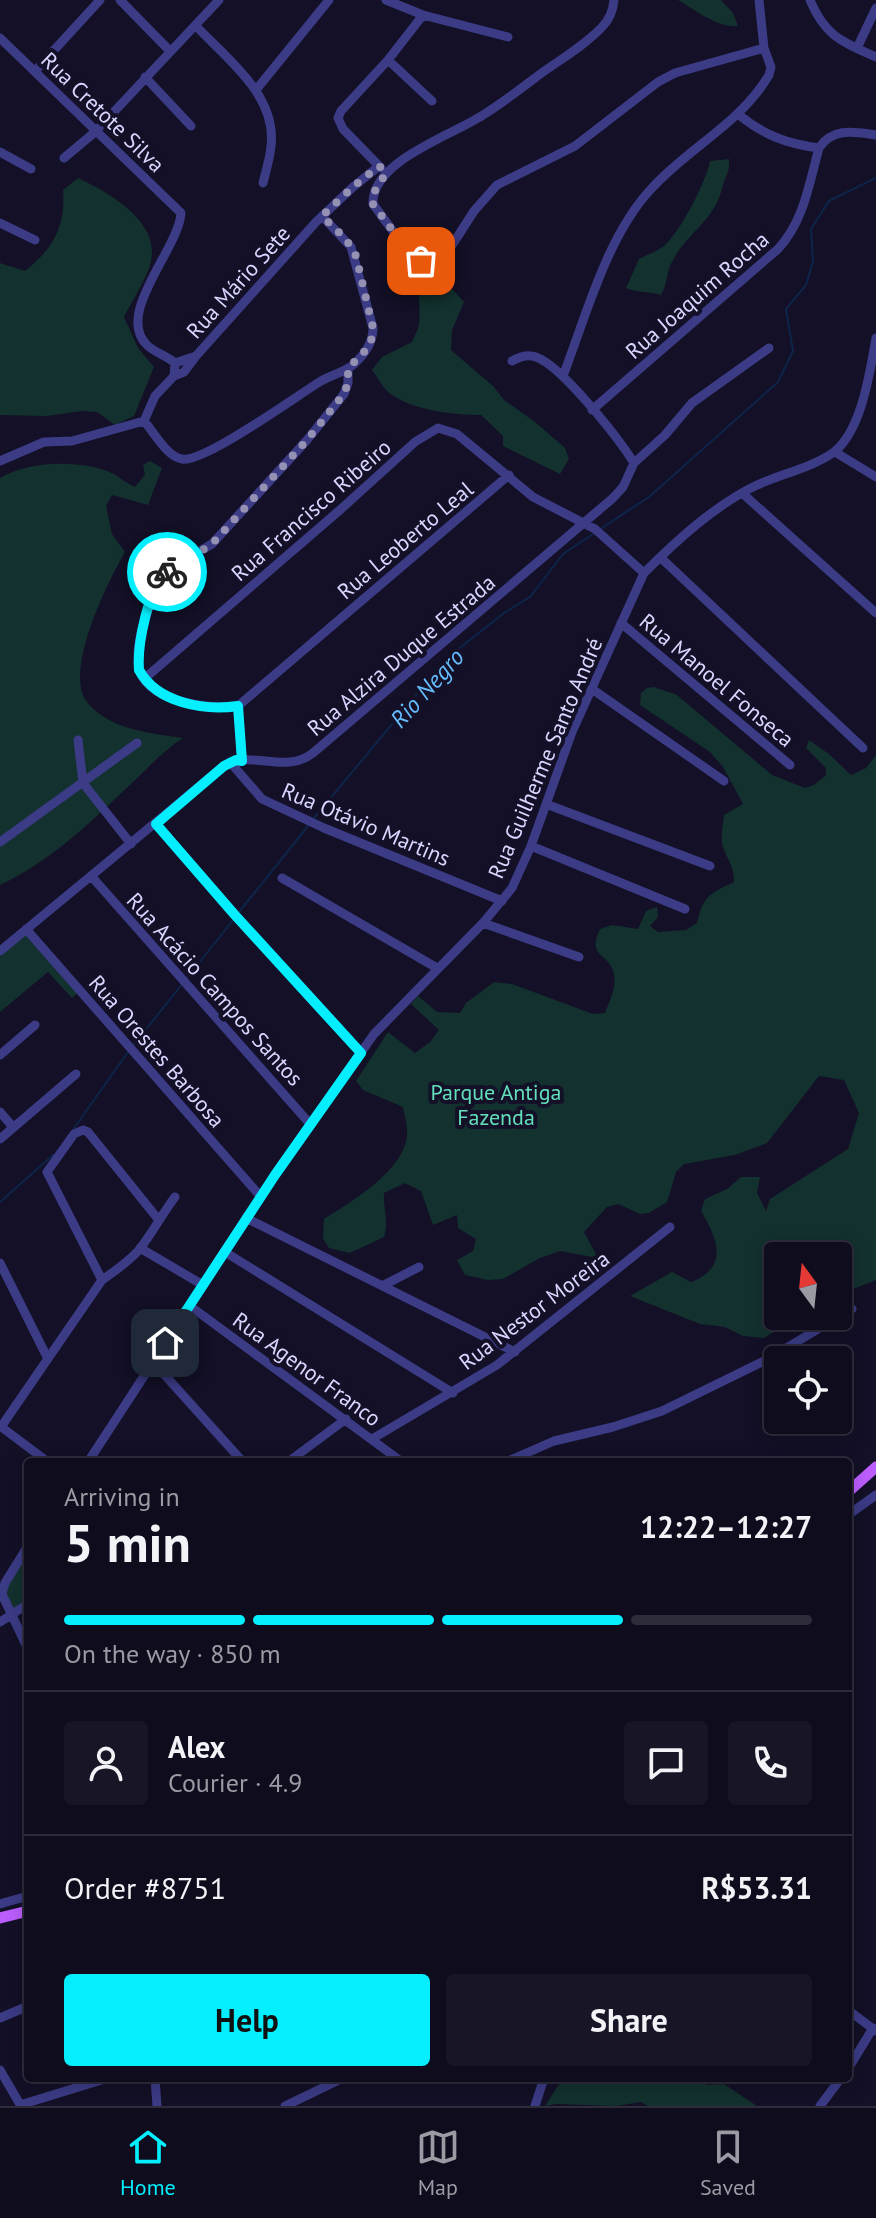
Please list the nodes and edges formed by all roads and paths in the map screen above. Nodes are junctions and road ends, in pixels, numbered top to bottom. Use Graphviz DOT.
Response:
graph roads {
  1 [pos="100,0"];
  2 [pos="120,0"];
  3 [pos="219,0"];
  4 [pos="329,0"];
  5 [pos="386,0"];
  6 [pos="614,0"];
  7 [pos="759,0"];
  8 [pos="810,0"];
  9 [pos="876,8"];
  10 [pos="423,15"];
  11 [pos="196,26"];
  12 [pos="508,37"];
  13 [pos="0,38"];
  14 [pos="764,48"];
  15 [pos="857,48"];
  16 [pos="169,50"];
  17 [pos="876,57"];
  18 [pos="388,60"];
  19 [pos="35,71"];
  20 [pos="145,77"];
  21 [pos="256,90"];
  22 [pos="432,101"];
  23 [pos="739,115"];
  24 [pos="191,126"];
  25 [pos="95,132"];
  26 [pos="876,135"];
  27 [pos="819,148"];
  28 [pos="0,152"];
  29 [pos="64,158"];
  30 [pos="31,169"];
  31 [pos="383,170"];
  32 [pos="263,183"];
  33 [pos="322,216"];
  34 [pos="0,223"];
  35 [pos="35,240"];
  36 [pos="876,338"];
  37 [pos="769,348"];
  38 [pos="196,356"];
  39 [pos="512,361"];
  40 [pos="175,363"];
  41 [pos="348,368"];
  42 [pos="174,376"];
  43 [pos="563,376"];
  44 [pos="873,378"];
  45 [pos="592,410"];
  46 [pos="144,421"];
  47 [pos="835,452"];
  48 [pos="0,461"];
  49 [pos="634,463"];
  50 [pos="509,475"];
  51 [pos="876,477"];
  52 [pos="742,493"];
  53 [pos="590,526"];
  54 [pos="660,557"];
  55 [pos="644,573"];
  56 [pos="876,613"];
  57 [pos="621,623"];
  58 [pos="144,679"];
  59 [pos="592,689"];
  60 [pos="238,706"];
  61 [pos="78,740"];
  62 [pos="137,743"];
  63 [pos="863,748"];
  64 [pos="242,761"];
  65 [pos="230,762"];
  66 [pos="790,765"];
  67 [pos="724,781"];
  68 [pos="83,783"];
  69 [pos="546,804"];
  70 [pos="156,824"];
  71 [pos="0,842"];
  72 [pos="131,844"];
  73 [pos="531,846"];
  74 [pos="710,866"];
  75 [pos="92,877"];
  76 [pos="282,878"];
  77 [pos="502,901"];
  78 [pos="685,909"];
  79 [pos="483,923"];
  80 [pos="26,929"];
  81 [pos="0,951"];
  82 [pos="579,957"];
  83 [pos="437,968"];
  84 [pos="35,1025"];
  85 [pos="361,1053"];
  86 [pos="0,1055"];
  87 [pos="76,1074"];
  88 [pos="0,1112"];
  89 [pos="311,1125"];
  90 [pos="13,1127"];
  91 [pos="0,1139"];
  92 [pos="175,1197"];
  93 [pos="261,1197"];
  94 [pos="246,1218"];
  95 [pos="158,1219"];
  96 [pos="670,1227"];
  97 [pos="140,1248"];
  98 [pos="225,1252"];
  99 [pos="0,1263"];
  100 [pos="419,1267"];
  101 [pos="102,1280"];
  102 [pos="203,1285"];
  103 [pos="382,1286"];
  104 [pos="190,1306"];
  105 [pos="817,1330"];
  106 [pos="515,1352"];
  107 [pos="47,1357"];
  108 [pos="153,1362"];
  109 [pos="453,1393"];
  110 [pos="346,1419"];
  111 [pos="0,1426"];
  112 [pos="372,1439"];
  113 [pos="43,1458"];
  114 [pos="91,1458"];
  115 [pos="239,1458"];
  116 [pos="296,1458"];
  117 [pos="397,1458"];
  118 [pos="515,1458"];
  119 [pos="876,1467"];
  120 [pos="852,1488"];
  121 [pos="876,1495"];
  122 [pos="852,1512"];
  123 [pos="24,1553"];
  124 [pos="1,1595"];
  125 [pos="24,1607"];
  126 [pos="12,1615"];
  127 [pos="0,1622"];
  128 [pos="24,1640"];
  129 [pos="24,1897"];
  130 [pos="0,1904"];
  131 [pos="23,1912"];
  132 [pos="0,1920"];
  133 [pos="24,2008"];
  134 [pos="852,2013"];
  135 [pos="0,2018"];
  136 [pos="874,2029"];
  137 [pos="852,2063"];
  138 [pos="0,2070"];
  139 [pos="95,2082"];
  140 [pos="155,2082"];
  141 [pos="335,2082"];
  142 [pos="543,2082"];
  143 [pos="838,2082"];
  144 [pos="20,2105"];
  145 [pos="157,2106"];
  146 [pos="285,2106"];
  147 [pos="535,2106"];
  148 [pos="820,2106"];
  1 -- 19 [label="street"];
  2 -- 16 [label="street"];
  3 -- 11 [label="street"];
  4 -- 21 [label="street"];
  5 -- 10 [label="street"];
  6 -- 31 [label="street, Rua Mário Sete"];
  7 -- 14 [label="street"];
  8 -- 15 [label="street"];
  9 -- 15 [label="street"];
  10 -- 12 [label="street"];
  10 -- 18 [label="street"];
  11 -- 16 [label="street"];
  11 -- 21 [label="street"];
  13 -- 19 [label="street, Rua Cretote Silva"];
  14 -- 23 [label="street"];
  14 -- 31 [label="street"];
  15 -- 17 [label="street"];
  16 -- 20 [label="street"];
  18 -- 22 [label="street"];
  18 -- 31 [label="street"];
  19 -- 25 [label="street, Rua Cretote Silva"];
  20 -- 24 [label="street"];
  20 -- 25 [label="street"];
  21 -- 32 [label="street"];
  23 -- 27 [label="street"];
  23 -- 43 [label="street"];
  25 -- 29 [label="street"];
  25 -- 40 [label="street, Rua Cretote Silva"];
  26 -- 27 [label="street"];
  27 -- 45 [label="street, Rua Joaquim Rocha"];
  28 -- 30 [label="street"];
  31 -- 33 [label="street, Rua Mário Sete"];
  33 -- 38 [label="street, Rua Mário Sete"];
  33 -- 41 [label="street"];
  34 -- 35 [label="street"];
  36 -- 44 [label="street"];
  37 -- 49 [label="street, Rua Alzira Duque Estrada"];
  38 -- 40 [label="street, Rua Mário Sete"];
  38 -- 42 [label="street"];
  39 -- 43 [label="street"];
  40 -- 42 [label="street, Rua Mário Sete"];
  41 -- 46 [label="street"];
  41 -- 58 [label="street"];
  42 -- 46 [label="street"];
  43 -- 45 [label="street"];
  44 -- 47 [label="street"];
  45 -- 49 [label="street"];
  46 -- 48 [label="street"];
  47 -- 51 [label="street"];
  47 -- 52 [label="street, Rua Guilherme Santo André"];
  49 -- 53 [label="street, Rua Alzira Duque Estrada"];
  50 -- 53 [label="street"];
  50 -- 58 [label="street, Rua Francisco Ribeiro"];
  50 -- 60 [label="street, Rua Leoberto Leal"];
  52 -- 54 [label="street, Rua Guilherme Santo André"];
  52 -- 56 [label="street"];
  53 -- 55 [label="street"];
  53 -- 64 [label="street, Rua Alzira Duque Estrada"];
  54 -- 55 [label="street, Rua Guilherme Santo André"];
  54 -- 63 [label="street"];
  55 -- 57 [label="street, Rua Guilherme Santo André"];
  57 -- 59 [label="street, Rua Guilherme Santo André"];
  57 -- 66 [label="street, Rua Manoel Fonseca"];
  58 -- 60 [label="street"];
  59 -- 67 [label="street"];
  59 -- 69 [label="street, Rua Guilherme Santo André"];
  60 -- 64 [label="street"];
  61 -- 68 [label="street"];
  62 -- 68 [label="street"];
  64 -- 65 [label="street, Rua Alzira Duque Estrada"];
  65 -- 70 [label="street"];
  65 -- 77 [label="street, Rua Otávio Martins"];
  68 -- 71 [label="street"];
  68 -- 72 [label="street"];
  69 -- 73 [label="street, Rua Guilherme Santo André"];
  69 -- 74 [label="street"];
  70 -- 72 [label="street"];
  70 -- 85 [label="street"];
  72 -- 75 [label="street"];
  73 -- 77 [label="street, Rua Guilherme Santo André"];
  73 -- 78 [label="street"];
  75 -- 80 [label="street"];
  75 -- 89 [label="street, Rua Acácio Campos Santos"];
  76 -- 83 [label="street"];
  77 -- 79 [label="street, Rua Guilherme Santo André"];
  79 -- 82 [label="street"];
  79 -- 83 [label="street, Rua Guilherme Santo André"];
  80 -- 81 [label="street"];
  80 -- 93 [label="street, Rua Orestes Barbosa"];
  83 -- 85 [label="street, Rua Guilherme Santo André"];
  84 -- 86 [label="street"];
  85 -- 89 [label="street, Rua Guilherme Santo André"];
  87 -- 90 [label="street"];
  88 -- 90 [label="street"];
  89 -- 93 [label="street, Rua Guilherme Santo André"];
  90 -- 91 [label="street"];
  92 -- 95 [label="street"];
  93 -- 94 [label="street, Rua Guilherme Santo André"];
  94 -- 98 [label="street, Rua Guilherme Santo André"];
  94 -- 103 [label="street"];
  95 -- 97 [label="street"];
  95 -- 101 [label="street"];
  96 -- 106 [label="street, Rua Nestor Moreira"];
  97 -- 101 [label="street"];
  97 -- 102 [label="street"];
  98 -- 102 [label="street, Rua Guilherme Santo André"];
  98 -- 109 [label="street"];
  99 -- 107 [label="street"];
  100 -- 103 [label="street"];
  101 -- 107 [label="street"];
  102 -- 104 [label="street, Rua Guilherme Santo André"];
  103 -- 106 [label="street"];
  104 -- 108 [label="street, Rua Guilherme Santo André"];
  104 -- 110 [label="street, Rua Agenor Franco"];
  105 -- 118 [label="street"];
  106 -- 109 [label="street, Rua Nestor Moreira"];
  107 -- 111 [label="street"];
  108 -- 114 [label="street, Rua Guilherme Santo André"];
  108 -- 115 [label="street"];
  109 -- 112 [label="street, Rua Nestor Moreira"];
  110 -- 112 [label="street, Rua Agenor Franco"];
  110 -- 116 [label="street"];
  111 -- 113 [label="street"];
  112 -- 117 [label="street, Rua Agenor Franco"];
  119 -- 120 [label="main road"];
  121 -- 122 [label="street"];
  123 -- 124 [label="street"];
  124 -- 126 [label="street"];
  125 -- 126 [label="street"];
  126 -- 127 [label="street"];
  126 -- 128 [label="street"];
  129 -- 130 [label="street"];
  131 -- 132 [label="main road"];
  133 -- 135 [label="street"];
  134 -- 136 [label="street"];
  136 -- 137 [label="street"];
  138 -- 144 [label="street"];
  139 -- 144 [label="street"];
  140 -- 145 [label="street"];
  141 -- 146 [label="street"];
  142 -- 147 [label="street"];
  143 -- 148 [label="street"];
}
